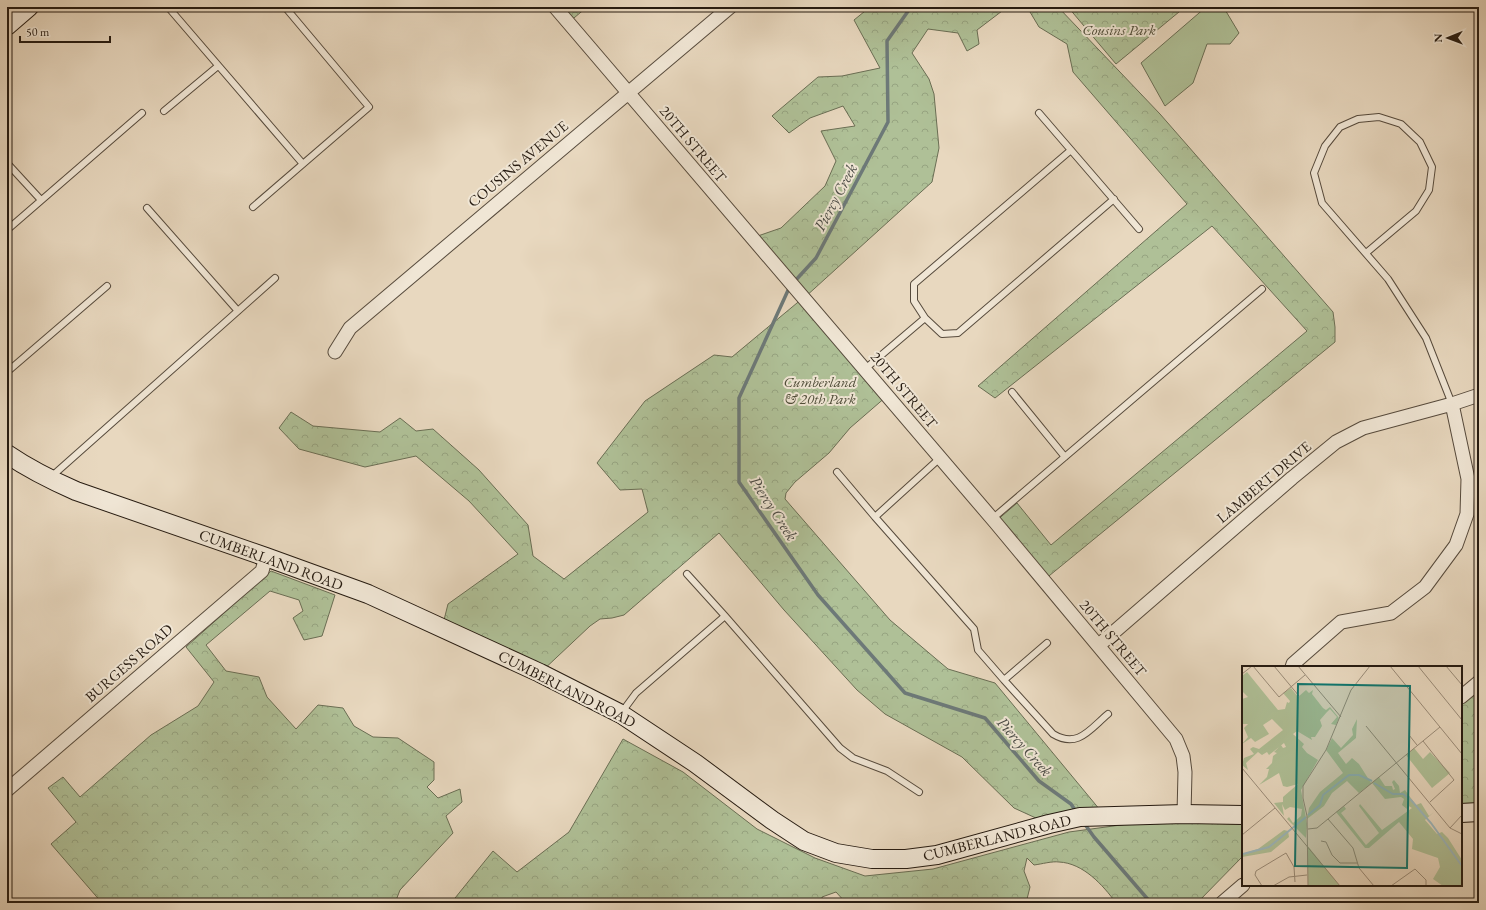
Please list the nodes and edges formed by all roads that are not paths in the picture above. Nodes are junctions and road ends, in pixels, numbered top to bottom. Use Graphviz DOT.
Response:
graph roads {
  1 [pos="29,7"];
  2 [pos="168,7"];
  3 [pos="285,7"];
  4 [pos="555,7"];
  5 [pos="730,7"];
  6 [pos="7,26"];
  7 [pos="218,66"];
  8 [pos="628,92"];
  9 [pos="164,111"];
  10 [pos="142,113"];
  11 [pos="1040,113"];
  12 [pos="1071,150"];
  13 [pos="7,163"];
  14 [pos="303,164"];
  15 [pos="1114,199"];
  16 [pos="41,200"];
  17 [pos="253,207"];
  18 [pos="147,208"];
  19 [pos="1139,229"];
  20 [pos="7,230"];
  21 [pos="1366,253"];
  22 [pos="275,278"];
  23 [pos="107,286"];
  24 [pos="1262,289"];
  25 [pos="238,311"];
  26 [pos="925,318"];
  27 [pos="334,352"];
  28 [pos="865,369"];
  29 [pos="7,372"];
  30 [pos="1012,392"];
  31 [pos="1479,396"];
  32 [pos="1452,404"];
  33 [pos="7,454"];
  34 [pos="1065,457"];
  35 [pos="940,458"];
  36 [pos="837,472"];
  37 [pos="49,479"];
  38 [pos="874,517"];
  39 [pos="992,519"];
  40 [pos="266,557"];
  41 [pos="687,574"];
  42 [pos="725,616"];
  43 [pos="1046,643"];
  44 [pos="1098,645"];
  45 [pos="1292,666"];
  46 [pos="1004,680"];
  47 [pos="1479,682"];
  48 [pos="1462,696"];
  49 [pos="621,714"];
  50 [pos="1108,714"];
  51 [pos="7,790"];
  52 [pos="919,792"];
  53 [pos="1479,812"];
  54 [pos="1462,813"];
  55 [pos="1184,814"];
  56 [pos="1242,815"];
  57 [pos="1242,886"];
  58 [pos="1222,903"];
  1 -- 6 [label="street"];
  2 -- 7 [label="lane"];
  3 -- 14 [label="lane"];
  4 -- 8 [label="street, 20TH STREET"];
  5 -- 8 [label="street, COUSINS AVENUE"];
  7 -- 9 [label="lane"];
  7 -- 14 [label="lane"];
  8 -- 27 [label="street, COUSINS AVENUE"];
  8 -- 28 [label="street, 20TH STREET"];
  10 -- 16 [label="lane"];
  11 -- 12 [label="lane"];
  12 -- 15 [label="lane"];
  12 -- 26 [label="lane"];
  13 -- 16 [label="lane"];
  14 -- 17 [label="lane"];
  15 -- 19 [label="lane"];
  15 -- 26 [label="lane"];
  16 -- 20 [label="lane"];
  18 -- 25 [label="lane"];
  21 -- 21 [label="lane"];
  21 -- 32 [label="lane"];
  22 -- 25 [label="lane"];
  23 -- 29 [label="lane"];
  24 -- 34 [label="lane"];
  25 -- 37 [label="lane"];
  26 -- 28 [label="lane"];
  28 -- 35 [label="street, 20TH STREET"];
  30 -- 34 [label="lane"];
  31 -- 32 [label="street, LAMBERT DRIVE"];
  32 -- 44 [label="street, LAMBERT DRIVE"];
  32 -- 45 [label="street"];
  33 -- 37 [label="street, CUMBERLAND ROAD"];
  34 -- 39 [label="lane"];
  35 -- 38 [label="lane"];
  35 -- 39 [label="street, 20TH STREET"];
  36 -- 38 [label="lane"];
  37 -- 40 [label="street, CUMBERLAND ROAD"];
  38 -- 46 [label="lane"];
  39 -- 44 [label="street, 20TH STREET"];
  40 -- 49 [label="street, CUMBERLAND ROAD"];
  40 -- 51 [label="street, BURGESS ROAD"];
  41 -- 42 [label="lane"];
  42 -- 49 [label="lane"];
  42 -- 52 [label="lane"];
  43 -- 46 [label="lane"];
  44 -- 55 [label="street, 20TH STREET"];
  46 -- 50 [label="lane"];
  47 -- 48 [label="street"];
  49 -- 55 [label="street, CUMBERLAND ROAD"];
  53 -- 54 [label="street"];
  55 -- 56 [label="street, CUMBERLAND ROAD"];
  57 -- 58 [label="street"];
}
